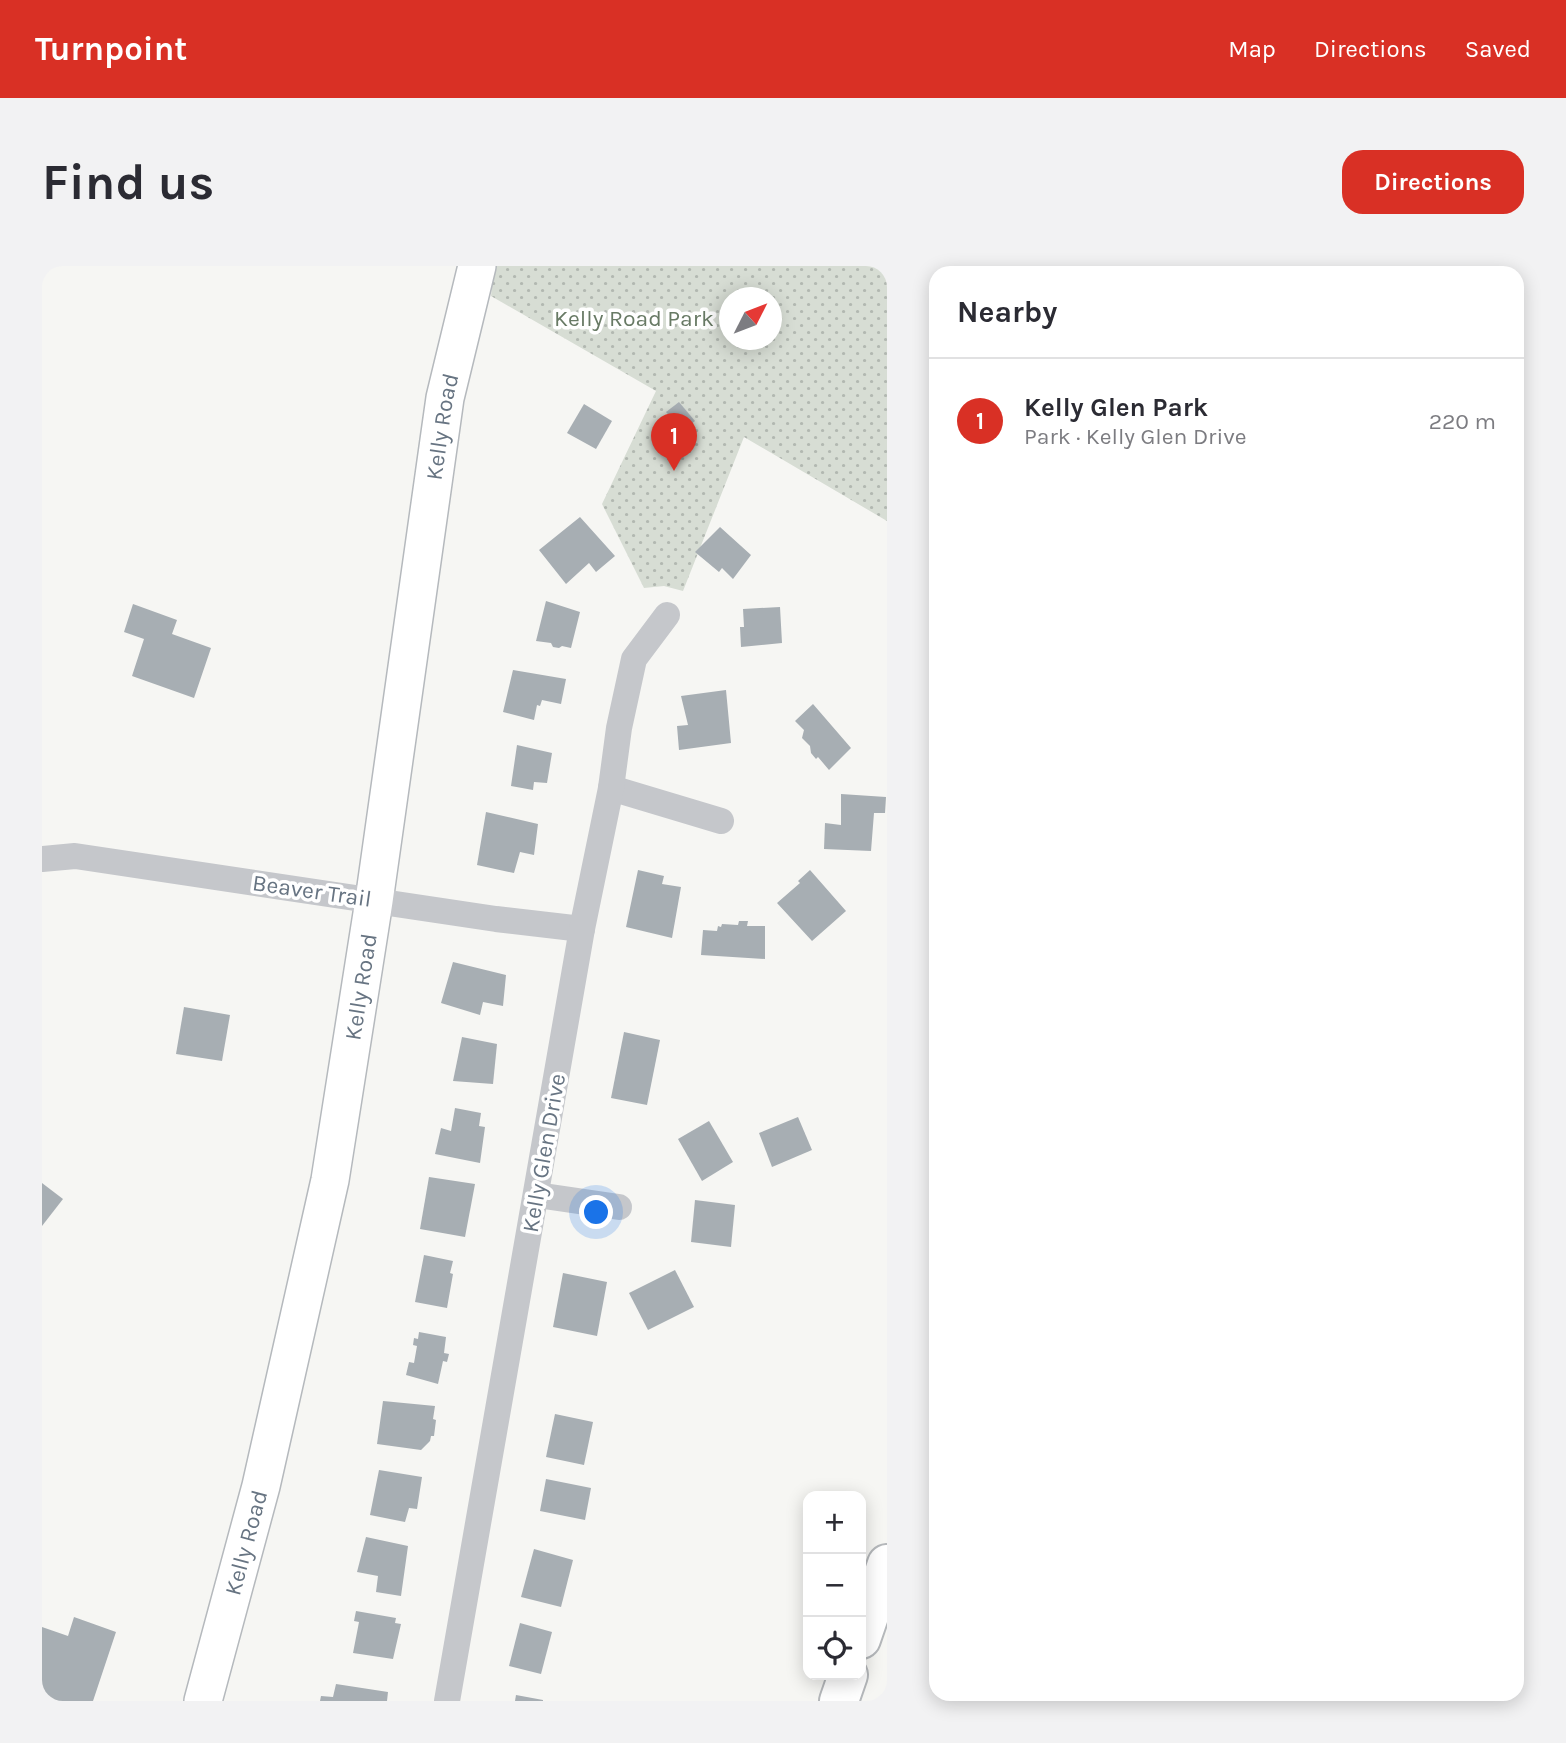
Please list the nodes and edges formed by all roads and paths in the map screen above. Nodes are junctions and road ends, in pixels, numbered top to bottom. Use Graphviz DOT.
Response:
graph roads {
  1 [pos="477,266"];
  2 [pos="667,615"];
  3 [pos="611,788"];
  4 [pos="722,821"];
  5 [pos="42,859"];
  6 [pos="374,901"];
  7 [pos="582,929"];
  8 [pos="537,1195"];
  9 [pos="619,1207"];
  10 [pos="887,1564"];
  11 [pos="866,1625"];
  12 [pos="846,1680"];
  13 [pos="203,1701"];
  14 [pos="447,1701"];
  15 [pos="839,1701"];
  1 -- 6 [label="street, Kelly Road"];
  2 -- 3 [label="street, Kelly Glen Drive"];
  3 -- 4 [label="street"];
  3 -- 7 [label="street, Kelly Glen Drive"];
  5 -- 6 [label="street, Beaver Trail"];
  6 -- 7 [label="street, Beaver Trail"];
  6 -- 13 [label="street, Kelly Road"];
  7 -- 8 [label="street, Kelly Glen Drive"];
  8 -- 9 [label="street"];
  8 -- 14 [label="street, Kelly Glen Drive"];
  10 -- 11 [label="highway"];
  12 -- 15 [label="highway"];
}
